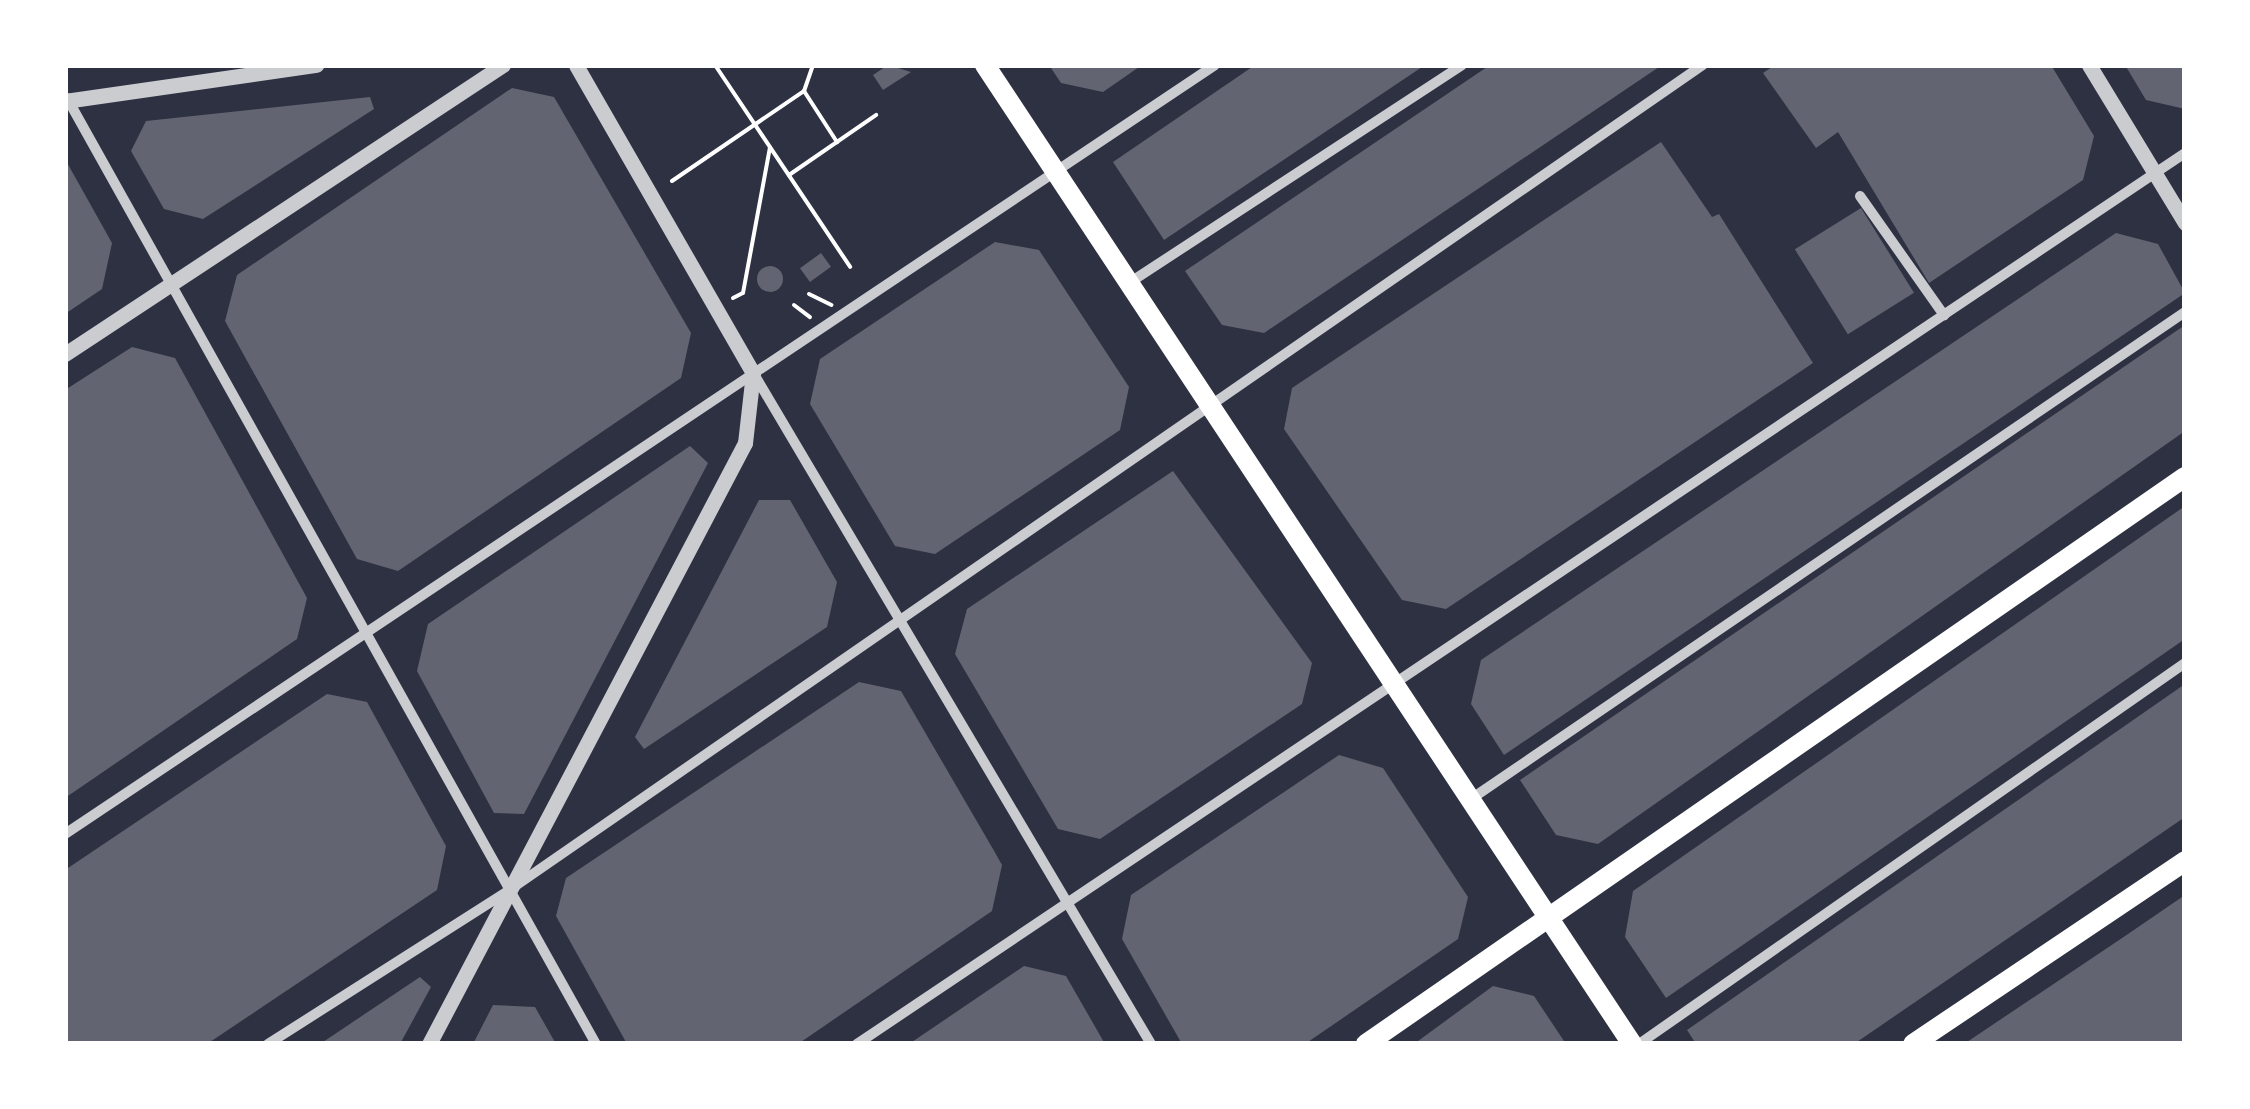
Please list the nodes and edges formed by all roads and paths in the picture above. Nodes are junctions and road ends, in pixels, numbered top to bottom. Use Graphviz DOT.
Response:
graph roads {
  1 [pos="316,65"];
  2 [pos="503,65"];
  3 [pos="576,65"];
  4 [pos="715,65"];
  5 [pos="813,65"];
  6 [pos="985,65"];
  7 [pos="1214,65"];
  8 [pos="1462,65"];
  9 [pos="1703,65"];
  10 [pos="2089,65"];
  11 [pos="804,92"];
  12 [pos="66,99"];
  13 [pos="876,115"];
  14 [pos="755,125"];
  15 [pos="837,142"];
  16 [pos="770,147"];
  17 [pos="2185,153"];
  18 [pos="1056,172"];
  19 [pos="2154,174"];
  20 [pos="789,175"];
  21 [pos="672,181"];
  22 [pos="1860,196"];
  23 [pos="2185,224"];
  24 [pos="850,267"];
  25 [pos="169,283"];
  26 [pos="1129,283"];
  27 [pos="743,293"];
  28 [pos="810,294"];
  29 [pos="846,311"];
  30 [pos="2185,312"];
  31 [pos="1944,315"];
  32 [pos="65,354"];
  33 [pos="753,373"];
  34 [pos="1210,405"];
  35 [pos="2185,477"];
  36 [pos="900,620"];
  37 [pos="362,633"];
  38 [pos="2185,663"];
  39 [pos="1395,685"];
  40 [pos="1472,800"];
  41 [pos="65,834"];
  42 [pos="2185,861"];
  43 [pos="511,889"];
  44 [pos="1068,902"];
  45 [pos="1549,918"];
  46 [pos="268,1044"];
  47 [pos="429,1044"];
  48 [pos="596,1044"];
  49 [pos="858,1044"];
  50 [pos="1151,1044"];
  51 [pos="1366,1044"];
  52 [pos="1636,1044"];
  53 [pos="1914,1044"];
  1 -- 12 [label="street"];
  2 -- 25 [label="street"];
  3 -- 33 [label="street"];
  4 -- 14 [label="path"];
  5 -- 11 [label="path"];
  6 -- 18 [label="main road"];
  7 -- 18 [label="street"];
  8 -- 26 [label="street"];
  9 -- 34 [label="street"];
  10 -- 19 [label="street"];
  11 -- 14 [label="path"];
  11 -- 15 [label="path"];
  12 -- 25 [label="street"];
  13 -- 15 [label="path"];
  14 -- 16 [label="path"];
  14 -- 21 [label="path"];
  15 -- 20 [label="path"];
  16 -- 20 [label="path"];
  16 -- 27 [label="path"];
  17 -- 19 [label="street"];
  18 -- 26 [label="main road"];
  18 -- 29 [label="street"];
  19 -- 23 [label="street"];
  19 -- 31 [label="street"];
  20 -- 24 [label="path"];
  22 -- 31 [label="street"];
  25 -- 32 [label="street"];
  25 -- 37 [label="street"];
  26 -- 34 [label="main road"];
  28 -- 29 [label="path"];
  29 -- 33 [label="street"];
  30 -- 40 [label="street"];
  31 -- 39 [label="street"];
  33 -- 36 [label="street"];
  33 -- 37 [label="street"];
  33 -- 43 [label="street"];
  34 -- 36 [label="street"];
  34 -- 39 [label="main road"];
  35 -- 45 [label="main road"];
  36 -- 43 [label="street"];
  36 -- 44 [label="street"];
  37 -- 41 [label="street"];
  37 -- 43 [label="street"];
  38 -- 52 [label="street"];
  39 -- 40 [label="main road"];
  39 -- 44 [label="street"];
  40 -- 45 [label="main road"];
  42 -- 53 [label="main road"];
  43 -- 46 [label="street"];
  43 -- 47 [label="street"];
  43 -- 48 [label="street"];
  44 -- 49 [label="street"];
  44 -- 50 [label="street"];
  45 -- 51 [label="main road"];
  45 -- 52 [label="main road"];
}
